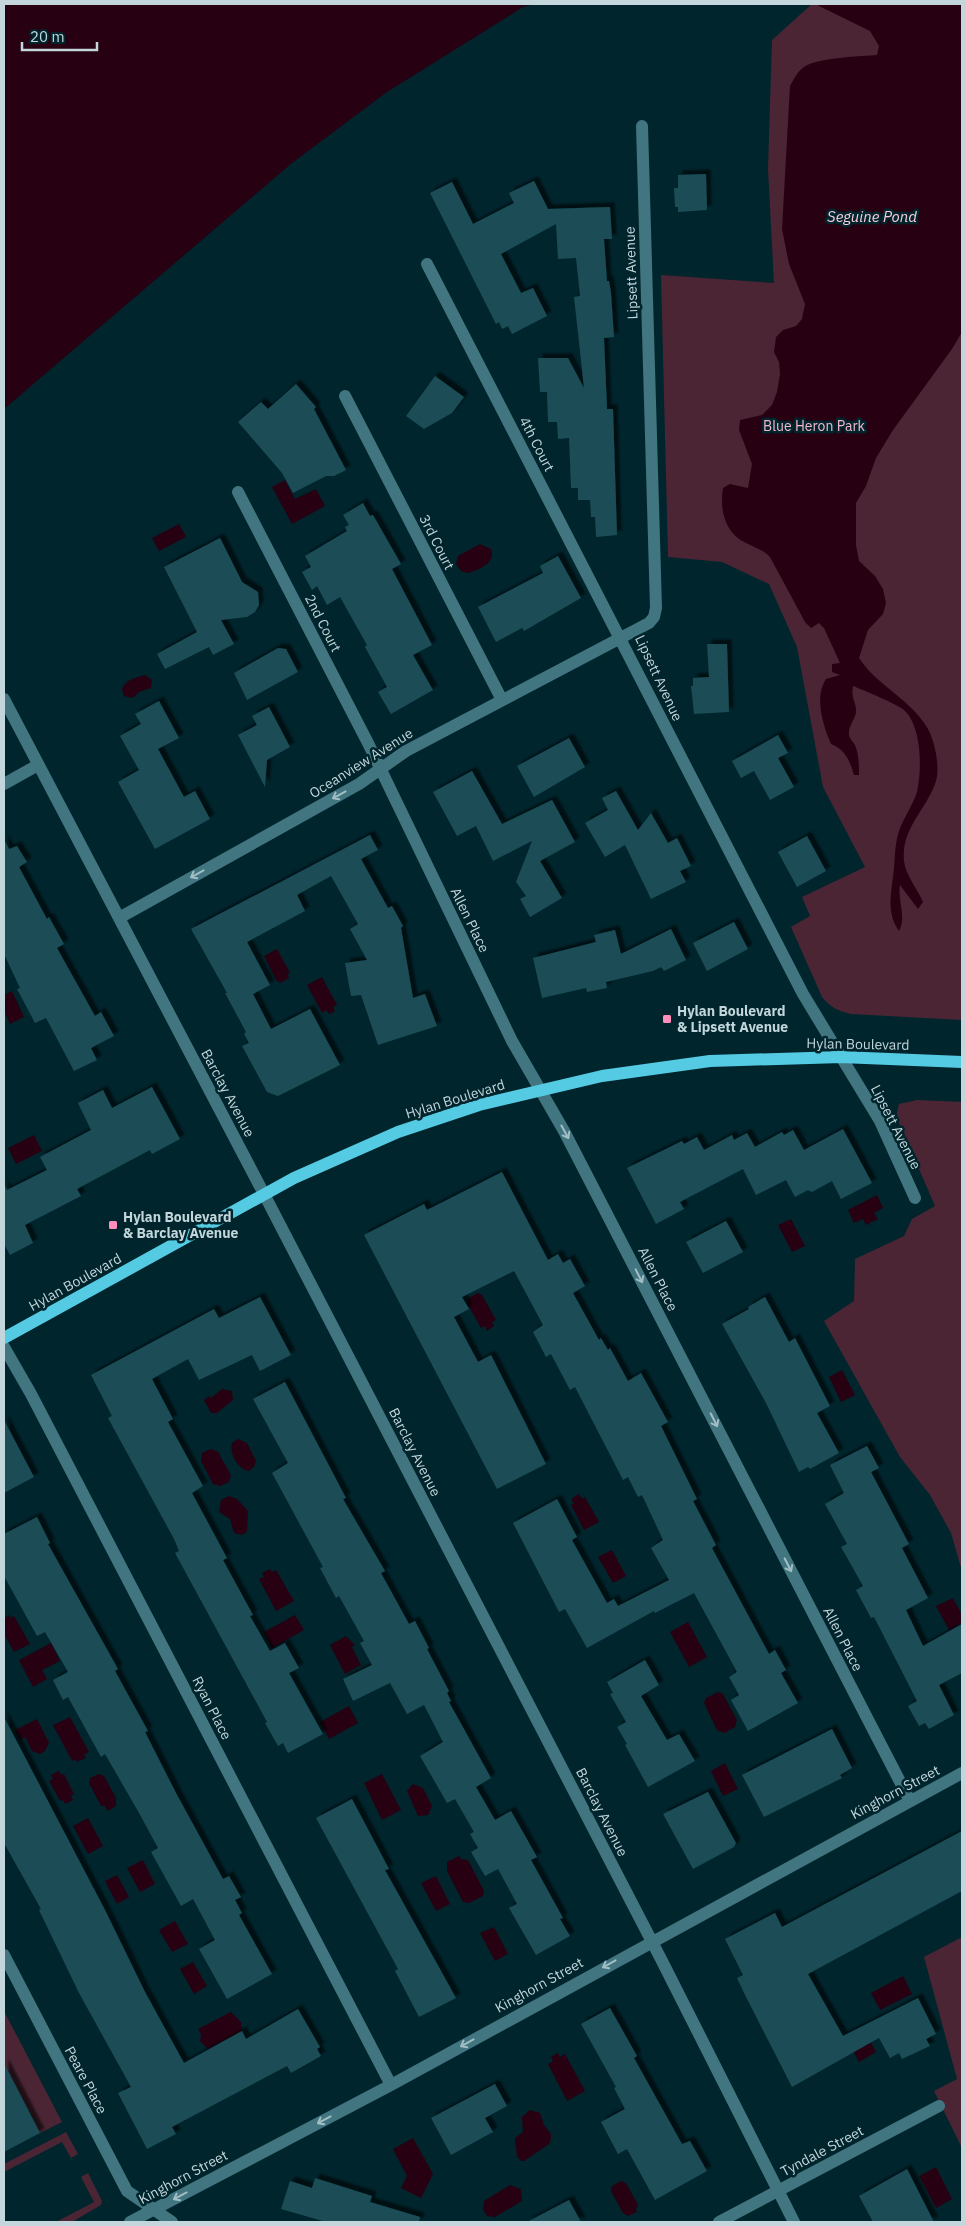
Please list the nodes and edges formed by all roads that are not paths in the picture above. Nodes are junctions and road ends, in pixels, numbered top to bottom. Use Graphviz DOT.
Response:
graph roads {
  1 [pos="642,126"];
  2 [pos="427,264"];
  3 [pos="345,396"];
  4 [pos="238,492"];
  5 [pos="621,638"];
  6 [pos="4,699"];
  7 [pos="502,700"];
  8 [pos="38,765"];
  9 [pos="380,769"];
  10 [pos="4,784"];
  11 [pos="119,918"];
  12 [pos="841,1057"];
  13 [pos="962,1062"];
  14 [pos="540,1090"];
  15 [pos="264,1194"];
  16 [pos="915,1198"];
  17 [pos="4,1338"];
  18 [pos="4,1347"];
  19 [pos="962,1773"];
  20 [pos="910,1801"];
  21 [pos="652,1941"];
  22 [pos="4,1955"];
  23 [pos="391,2085"];
  24 [pos="939,2106"];
  25 [pos="778,2190"];
  26 [pos="154,2209"];
  27 [pos="130,2222"];
  28 [pos="172,2222"];
  29 [pos="719,2222"];
  30 [pos="794,2222"];
  1 -- 5 [label="street, Lipsett Avenue"];
  2 -- 5 [label="street, 4th Court"];
  3 -- 7 [label="street, 3rd Court"];
  4 -- 9 [label="street, 2nd Court"];
  5 -- 7 [label="street, Oceanview Avenue"];
  5 -- 12 [label="street, Lipsett Avenue"];
  6 -- 8 [label="street, Barclay Avenue"];
  7 -- 9 [label="street, Oceanview Avenue"];
  8 -- 10 [label="street"];
  8 -- 11 [label="street, Barclay Avenue"];
  9 -- 11 [label="street, Oceanview Avenue, one-way"];
  9 -- 14 [label="street, Allen Place"];
  11 -- 15 [label="street, Barclay Avenue"];
  12 -- 13 [label="main road, Hylan Boulevard"];
  12 -- 14 [label="main road, Hylan Boulevard"];
  12 -- 16 [label="street, Lipsett Avenue"];
  14 -- 15 [label="main road, Hylan Boulevard"];
  14 -- 20 [label="street, Allen Place, one-way"];
  15 -- 17 [label="main road, Hylan Boulevard"];
  15 -- 21 [label="street, Barclay Avenue"];
  18 -- 23 [label="street, Ryan Place"];
  19 -- 20 [label="street, Kinghorn Street"];
  20 -- 21 [label="street, Kinghorn Street"];
  21 -- 23 [label="street, Kinghorn Street, one-way"];
  21 -- 25 [label="street, Barclay Avenue"];
  22 -- 26 [label="street, Peare Place"];
  23 -- 26 [label="street, Kinghorn Street, one-way"];
  24 -- 25 [label="street, Tyndale Street"];
  25 -- 29 [label="street, Tyndale Street"];
  25 -- 30 [label="street, Barclay Avenue"];
  26 -- 27 [label="street, Kinghorn Street"];
  26 -- 28 [label="street, Peare Place"];
}
